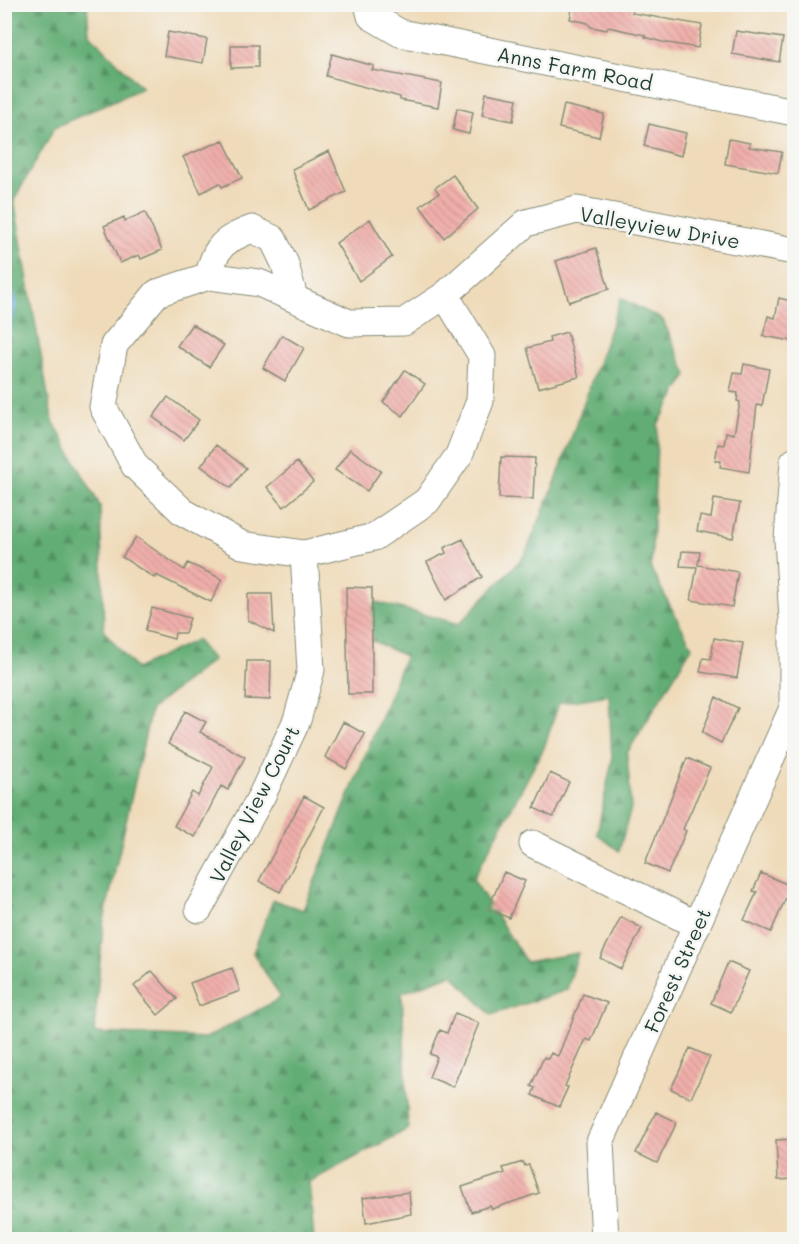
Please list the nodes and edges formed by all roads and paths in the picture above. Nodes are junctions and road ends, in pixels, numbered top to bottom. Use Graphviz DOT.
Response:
graph roads {
  1 [pos="368,4"];
  2 [pos="795,112"];
  3 [pos="795,250"];
  4 [pos="209,276"];
  5 [pos="445,295"];
  6 [pos="294,298"];
  7 [pos="795,462"];
  8 [pos="304,554"];
  9 [pos="794,619"];
  10 [pos="793,708"];
  11 [pos="533,843"];
  12 [pos="199,909"];
  13 [pos="696,926"];
  14 [pos="605,1239"];
  1 -- 2 [label="street, Anns Farm Road"];
  3 -- 5 [label="street, Valleyview Drive"];
  4 -- 6 [label="street, Valleyview Drive"];
  4 -- 6 [label="street"];
  4 -- 8 [label="street, Valleyview Drive"];
  5 -- 6 [label="street, Valleyview Drive"];
  5 -- 8 [label="street, Valleyview Drive"];
  7 -- 9 [label="street"];
  8 -- 12 [label="street, Valley View Court"];
  9 -- 10 [label="street"];
  10 -- 13 [label="street, Forest Street"];
  11 -- 13 [label="street"];
  13 -- 14 [label="street, Forest Street"];
}
